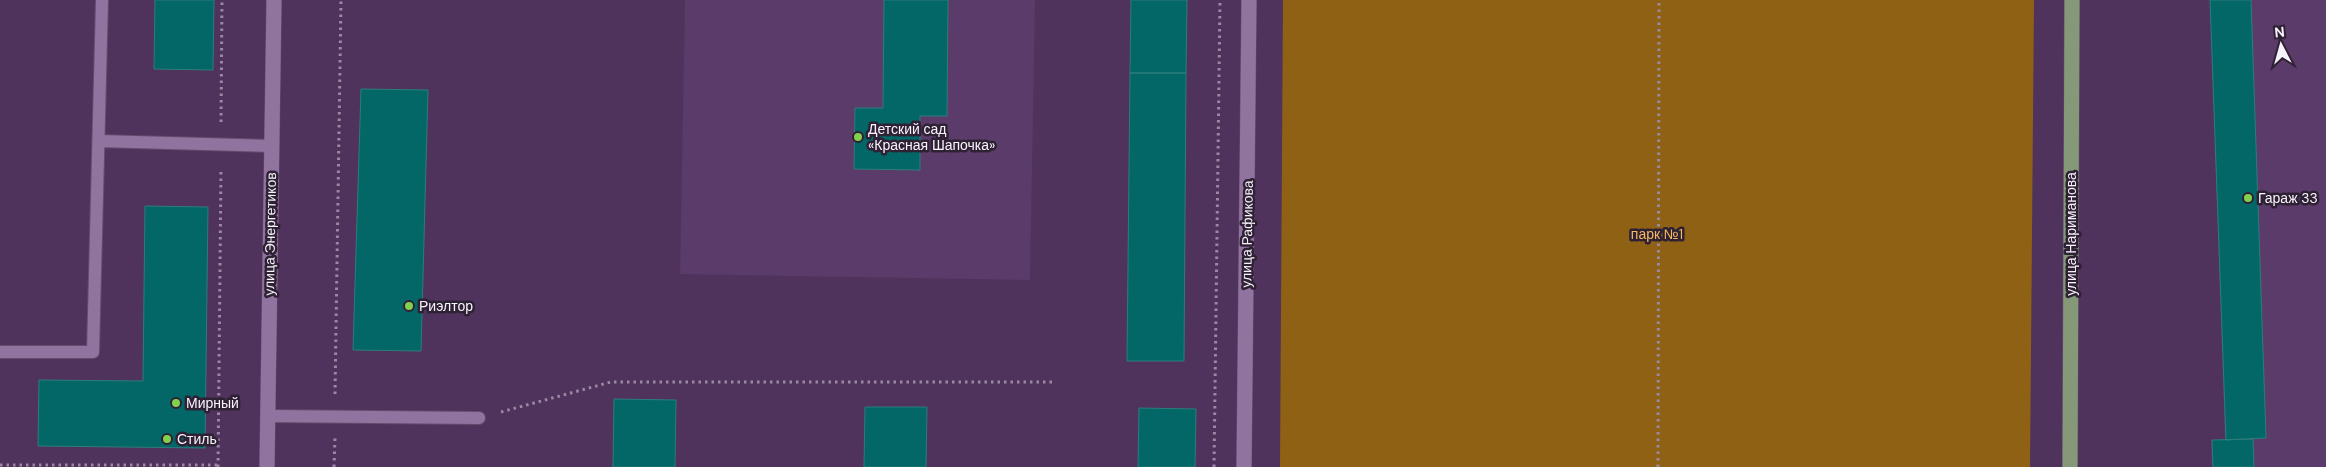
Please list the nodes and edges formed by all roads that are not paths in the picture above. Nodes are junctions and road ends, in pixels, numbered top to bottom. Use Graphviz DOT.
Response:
graph roads {
  1 [pos="102,0"];
  2 [pos="274,0"];
  3 [pos="1249,0"];
  4 [pos="2072,0"];
  5 [pos="99,141"];
  6 [pos="272,146"];
  7 [pos="0,352"];
  8 [pos="267,416"];
  9 [pos="478,418"];
  10 [pos="267,467"];
  11 [pos="1244,467"];
  12 [pos="2070,467"];
  1 -- 5 [label="lane"];
  2 -- 6 [label="street, улица Энергетиков"];
  3 -- 11 [label="street, улица Рафикова"];
  4 -- 12 [label="main road, улица Нариманова"];
  5 -- 6 [label="lane"];
  5 -- 7 [label="lane"];
  6 -- 8 [label="street, улица Энергетиков"];
  8 -- 9 [label="lane"];
  8 -- 10 [label="street, улица Энергетиков"];
}
